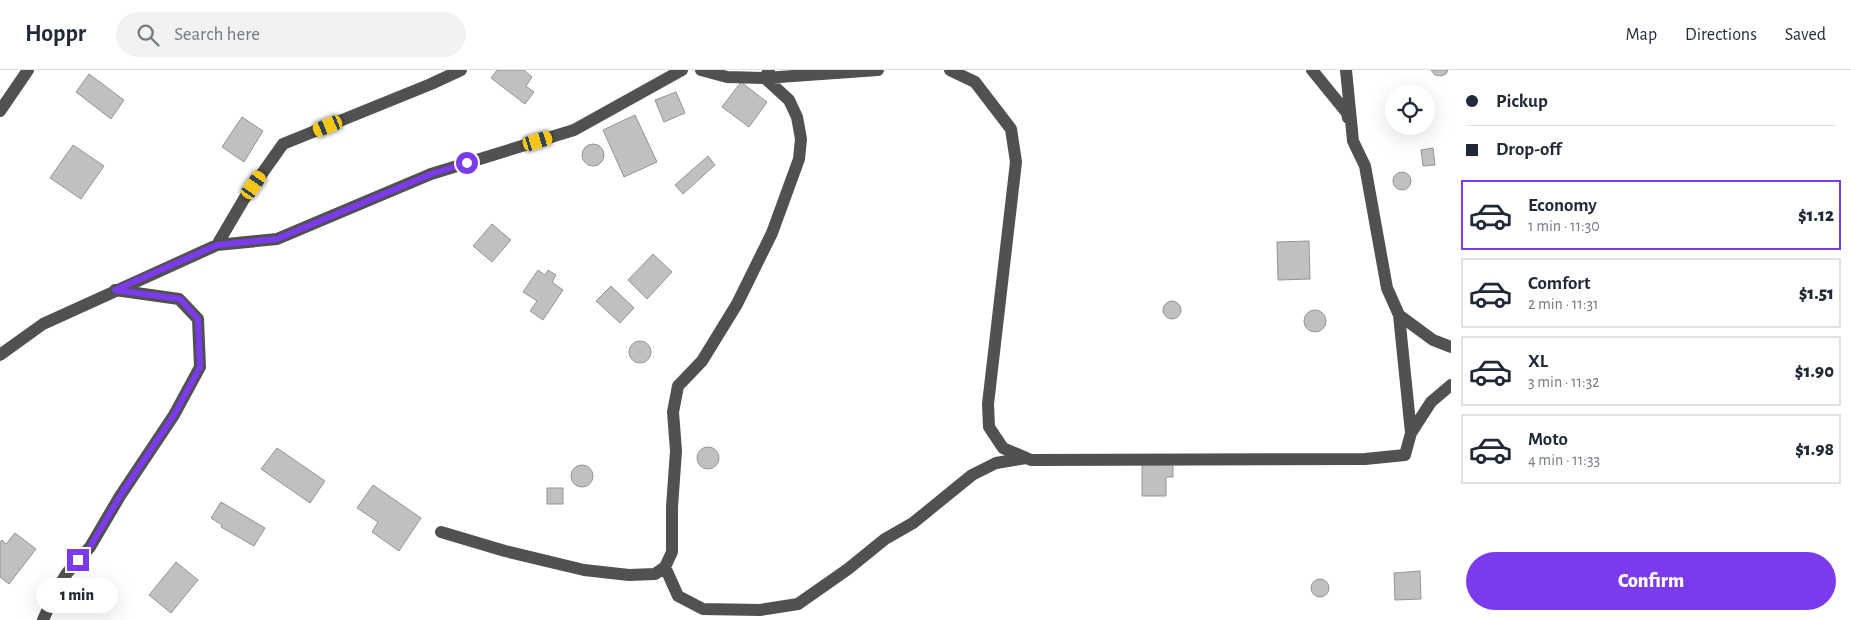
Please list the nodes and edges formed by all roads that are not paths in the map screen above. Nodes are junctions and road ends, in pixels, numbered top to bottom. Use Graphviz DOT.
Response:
graph roads {
  1 [pos="28,70"];
  2 [pos="461,70"];
  3 [pos="682,70"];
  4 [pos="702,70"];
  5 [pos="878,70"];
  6 [pos="950,70"];
  7 [pos="1312,70"];
  8 [pos="1346,70"];
  9 [pos="767,74"];
  10 [pos="0,111"];
  11 [pos="1353,141"];
  12 [pos="217,245"];
  13 [pos="115,290"];
  14 [pos="1399,315"];
  15 [pos="1451,347"];
  16 [pos="0,355"];
  17 [pos="1451,385"];
  18 [pos="1411,432"];
  19 [pos="1026,458"];
  20 [pos="442,532"];
  21 [pos="665,567"];
  22 [pos="43,620"];
  1 -- 10 [label="street"];
  2 -- 12 [label="street"];
  3 -- 12 [label="street"];
  4 -- 9 [label="street"];
  5 -- 9 [label="street"];
  6 -- 19 [label="street"];
  7 -- 11 [label="street"];
  8 -- 11 [label="street"];
  9 -- 21 [label="street"];
  11 -- 14 [label="street"];
  12 -- 13 [label="street"];
  13 -- 16 [label="street"];
  13 -- 22 [label="street"];
  14 -- 15 [label="street"];
  14 -- 18 [label="street"];
  17 -- 18 [label="street"];
  18 -- 19 [label="street"];
  19 -- 21 [label="street"];
  20 -- 21 [label="street"];
}
